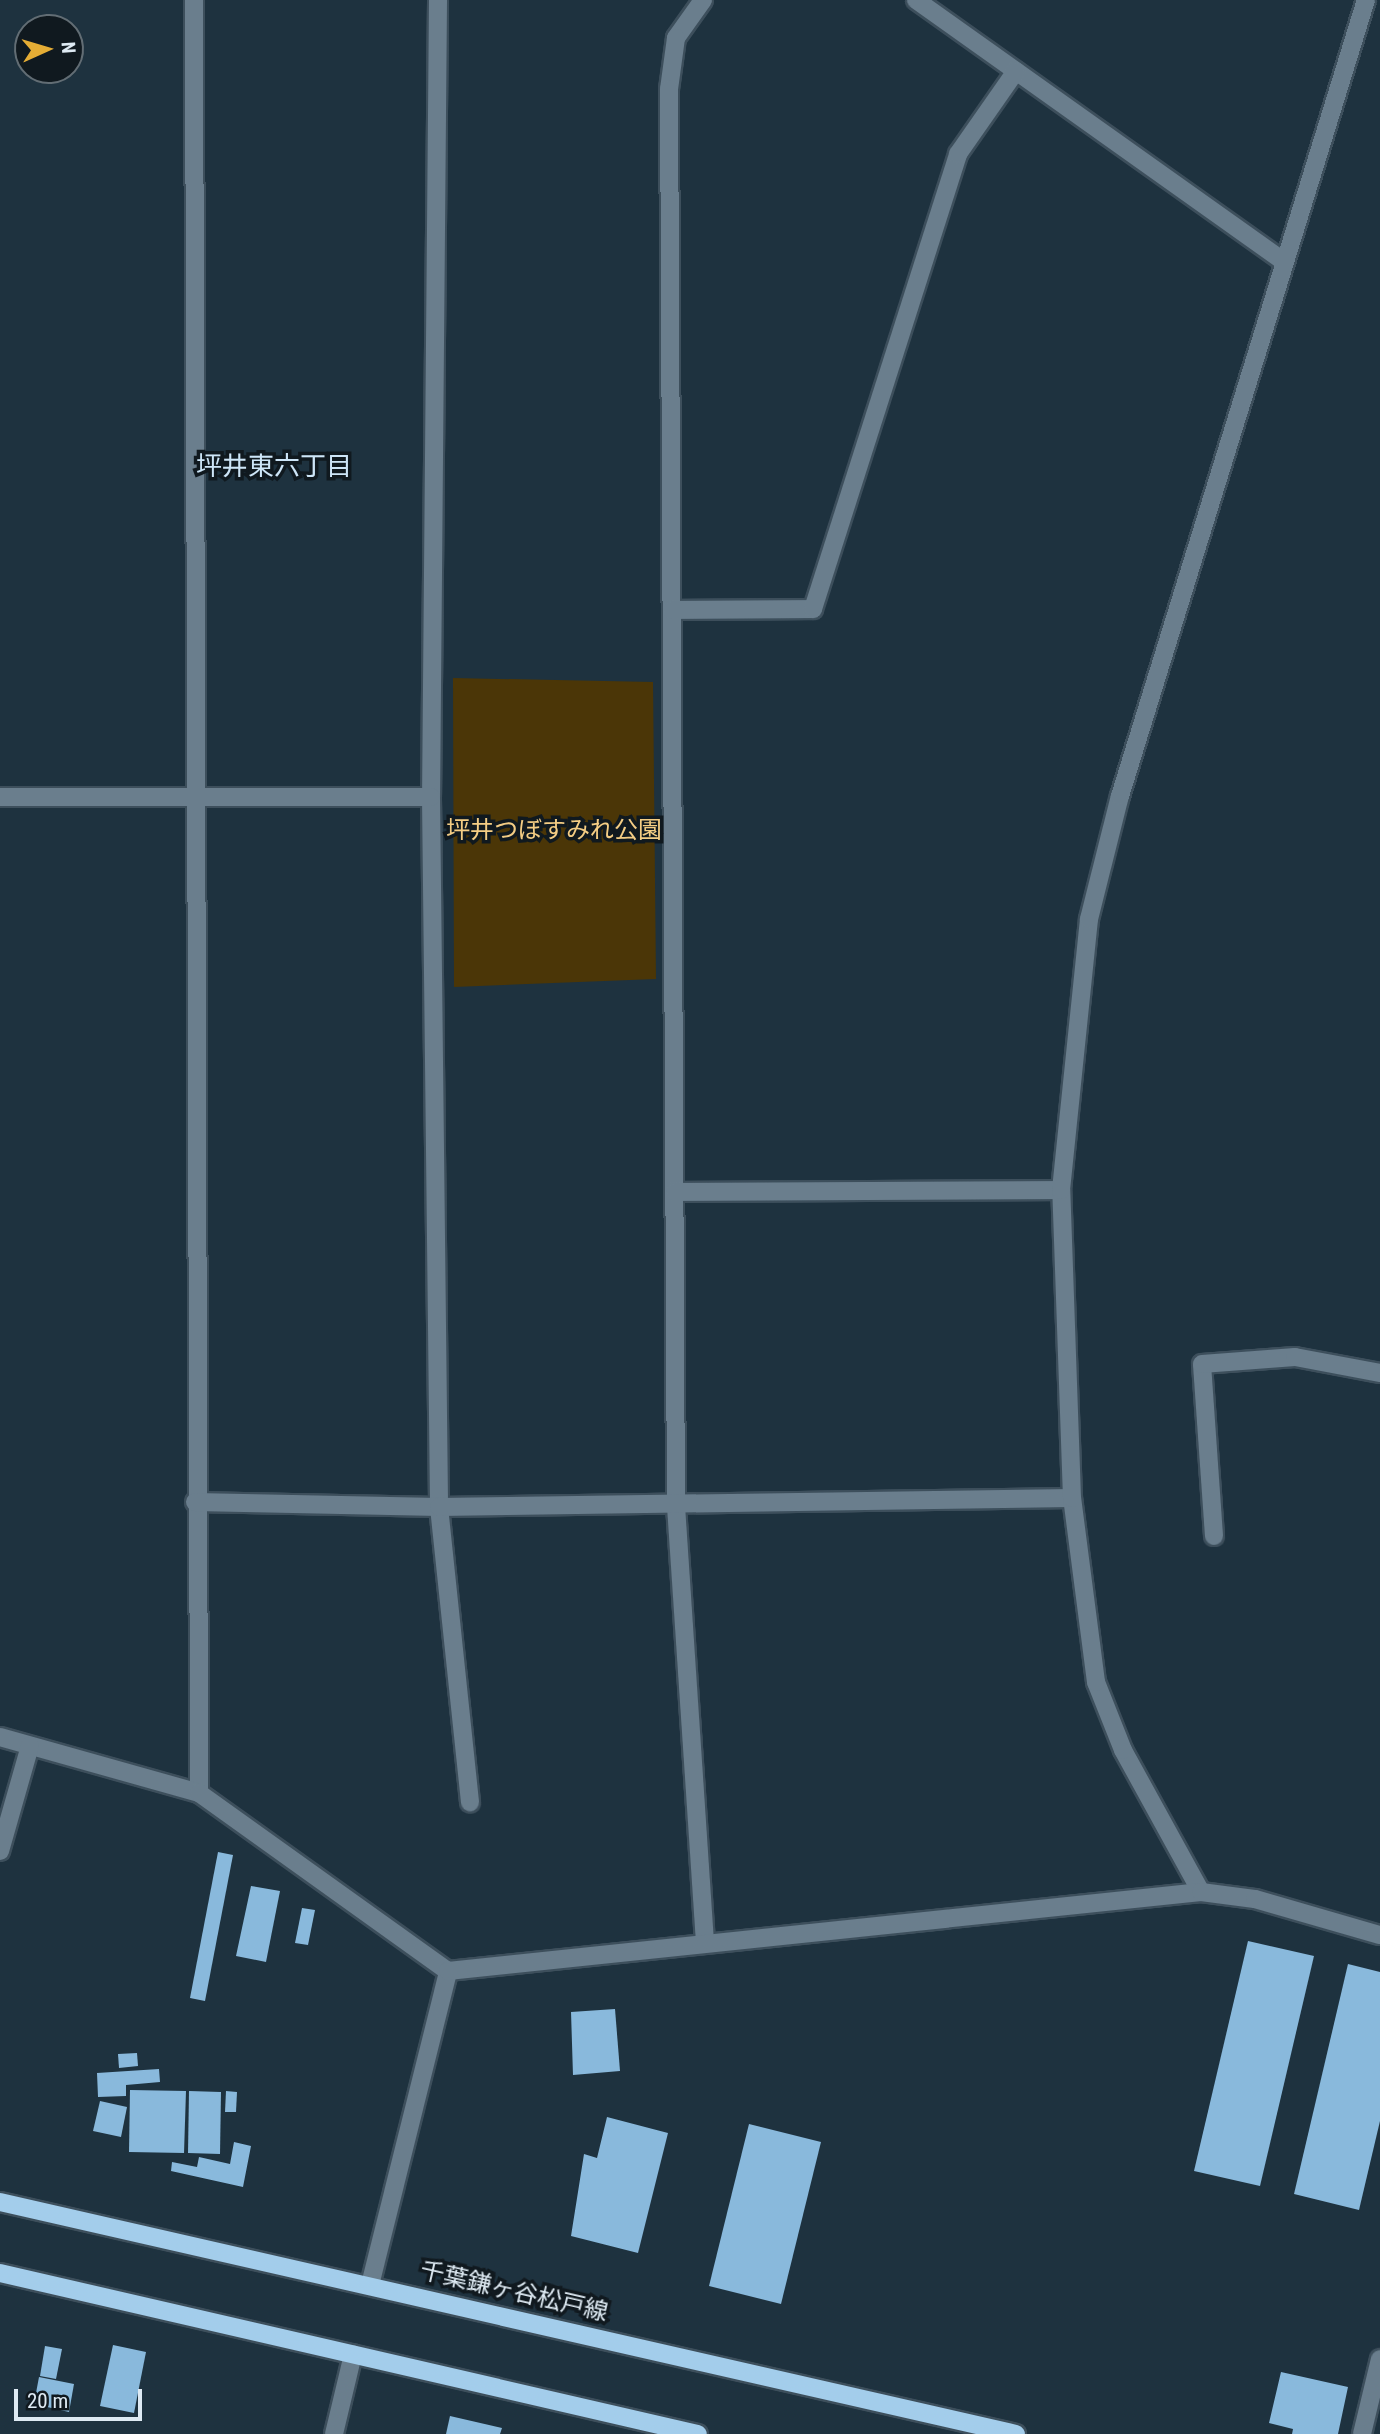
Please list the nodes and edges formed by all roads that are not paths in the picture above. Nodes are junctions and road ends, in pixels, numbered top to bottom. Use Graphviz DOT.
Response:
graph roads {
  1 [pos="194,0"];
  2 [pos="438,0"];
  3 [pos="703,0"];
  4 [pos="916,0"];
  5 [pos="1366,0"];
  6 [pos="1016,71"];
  7 [pos="1282,260"];
  8 [pos="672,610"];
  9 [pos="0,797"];
  10 [pos="196,797"];
  11 [pos="431,797"];
  12 [pos="1061,1190"];
  13 [pos="675,1192"];
  14 [pos="1380,1373"];
  15 [pos="1072,1498"];
  16 [pos="195,1502"];
  17 [pos="676,1506"];
  18 [pos="439,1507"];
  19 [pos="1214,1536"];
  20 [pos="0,1737"];
  21 [pos="30,1745"];
  22 [pos="199,1793"];
  23 [pos="470,1802"];
  24 [pos="0,1851"];
  25 [pos="1201,1892"];
  26 [pos="1380,1935"];
  27 [pos="705,1940"];
  28 [pos="448,1971"];
  29 [pos="0,2202"];
  30 [pos="0,2273"];
  31 [pos="370,2285"];
  32 [pos="353,2354"];
  33 [pos="1380,2359"];
  34 [pos="334,2434"];
  35 [pos="698,2434"];
  36 [pos="1016,2434"];
  37 [pos="1362,2434"];
  1 -- 10 [label="street"];
  2 -- 11 [label="street"];
  3 -- 8 [label="street"];
  4 -- 6 [label="street"];
  5 -- 7 [label="street"];
  6 -- 7 [label="street"];
  6 -- 8 [label="street"];
  7 -- 12 [label="street"];
  8 -- 13 [label="street"];
  9 -- 10 [label="street"];
  10 -- 11 [label="street"];
  10 -- 16 [label="street"];
  11 -- 18 [label="street"];
  12 -- 13 [label="street"];
  12 -- 15 [label="street"];
  13 -- 17 [label="street"];
  14 -- 19 [label="street"];
  15 -- 17 [label="street"];
  15 -- 25 [label="street"];
  16 -- 18 [label="street"];
  16 -- 22 [label="street"];
  17 -- 18 [label="street"];
  17 -- 27 [label="street"];
  18 -- 23 [label="street"];
  20 -- 21 [label="street"];
  21 -- 22 [label="street"];
  21 -- 24 [label="street"];
  22 -- 28 [label="street"];
  25 -- 26 [label="street"];
  25 -- 27 [label="street"];
  27 -- 28 [label="street"];
  28 -- 31 [label="street"];
  29 -- 31 [label="main road, 千葉鎌ヶ谷松戸線"];
  30 -- 32 [label="main road"];
  31 -- 36 [label="main road, 千葉鎌ヶ谷松戸線"];
  32 -- 34 [label="street"];
  32 -- 35 [label="main road"];
  33 -- 37 [label="street"];
}
